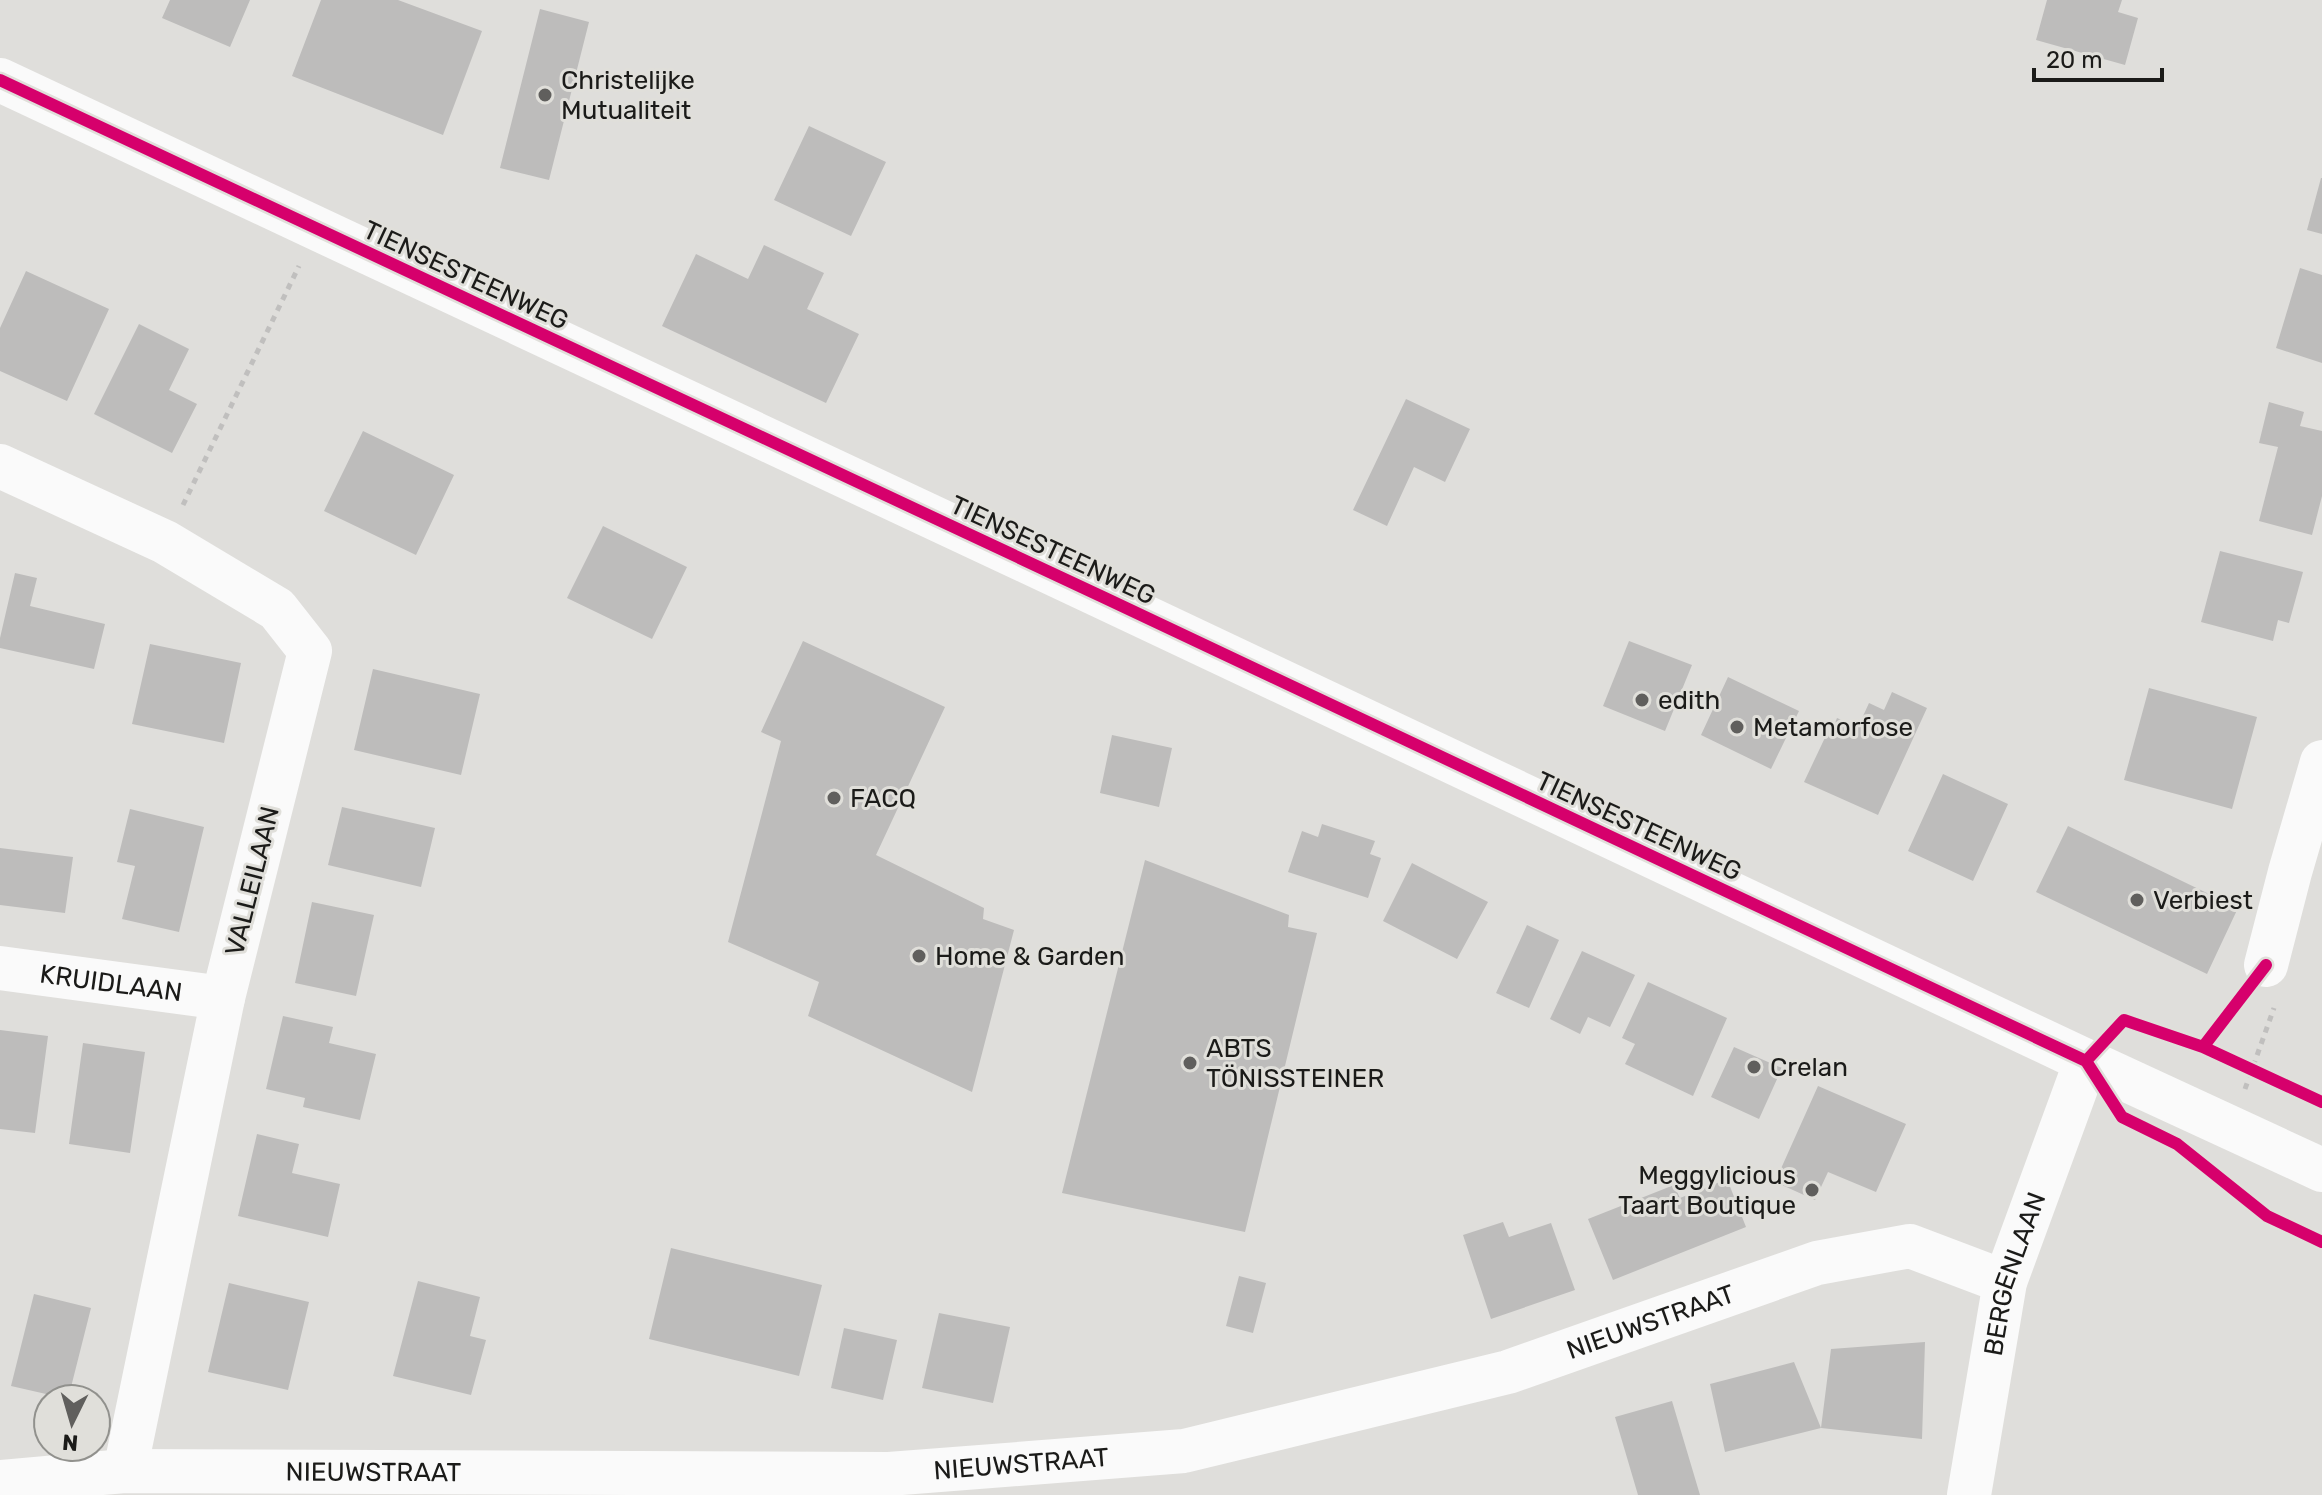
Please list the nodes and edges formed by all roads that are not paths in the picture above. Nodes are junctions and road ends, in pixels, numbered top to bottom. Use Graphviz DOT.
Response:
graph roads {
  1 [pos="0,80"];
  2 [pos="0,466"];
  3 [pos="2322,762"];
  4 [pos="2266,965"];
  5 [pos="0,968"];
  6 [pos="223,998"];
  7 [pos="2086,1061"];
  8 [pos="2322,1170"];
  9 [pos="2005,1282"];
  10 [pos="125,1471"];
  11 [pos="0,1482"];
  12 [pos="1969,1495"];
  1 -- 7 [label="street, TIENSESTEENWEG"];
  2 -- 6 [label="street, VALLEILAAN"];
  3 -- 4 [label="street"];
  5 -- 6 [label="street, KRUIDLAAN"];
  6 -- 10 [label="street, VALLEILAAN"];
  7 -- 8 [label="street, TIENSESTEENWEG"];
  7 -- 9 [label="street, BERGENLAAN"];
  9 -- 10 [label="street, NIEUWSTRAAT"];
  9 -- 12 [label="street, BERGENLAAN"];
  10 -- 11 [label="street, NIEUWSTRAAT"];
}
